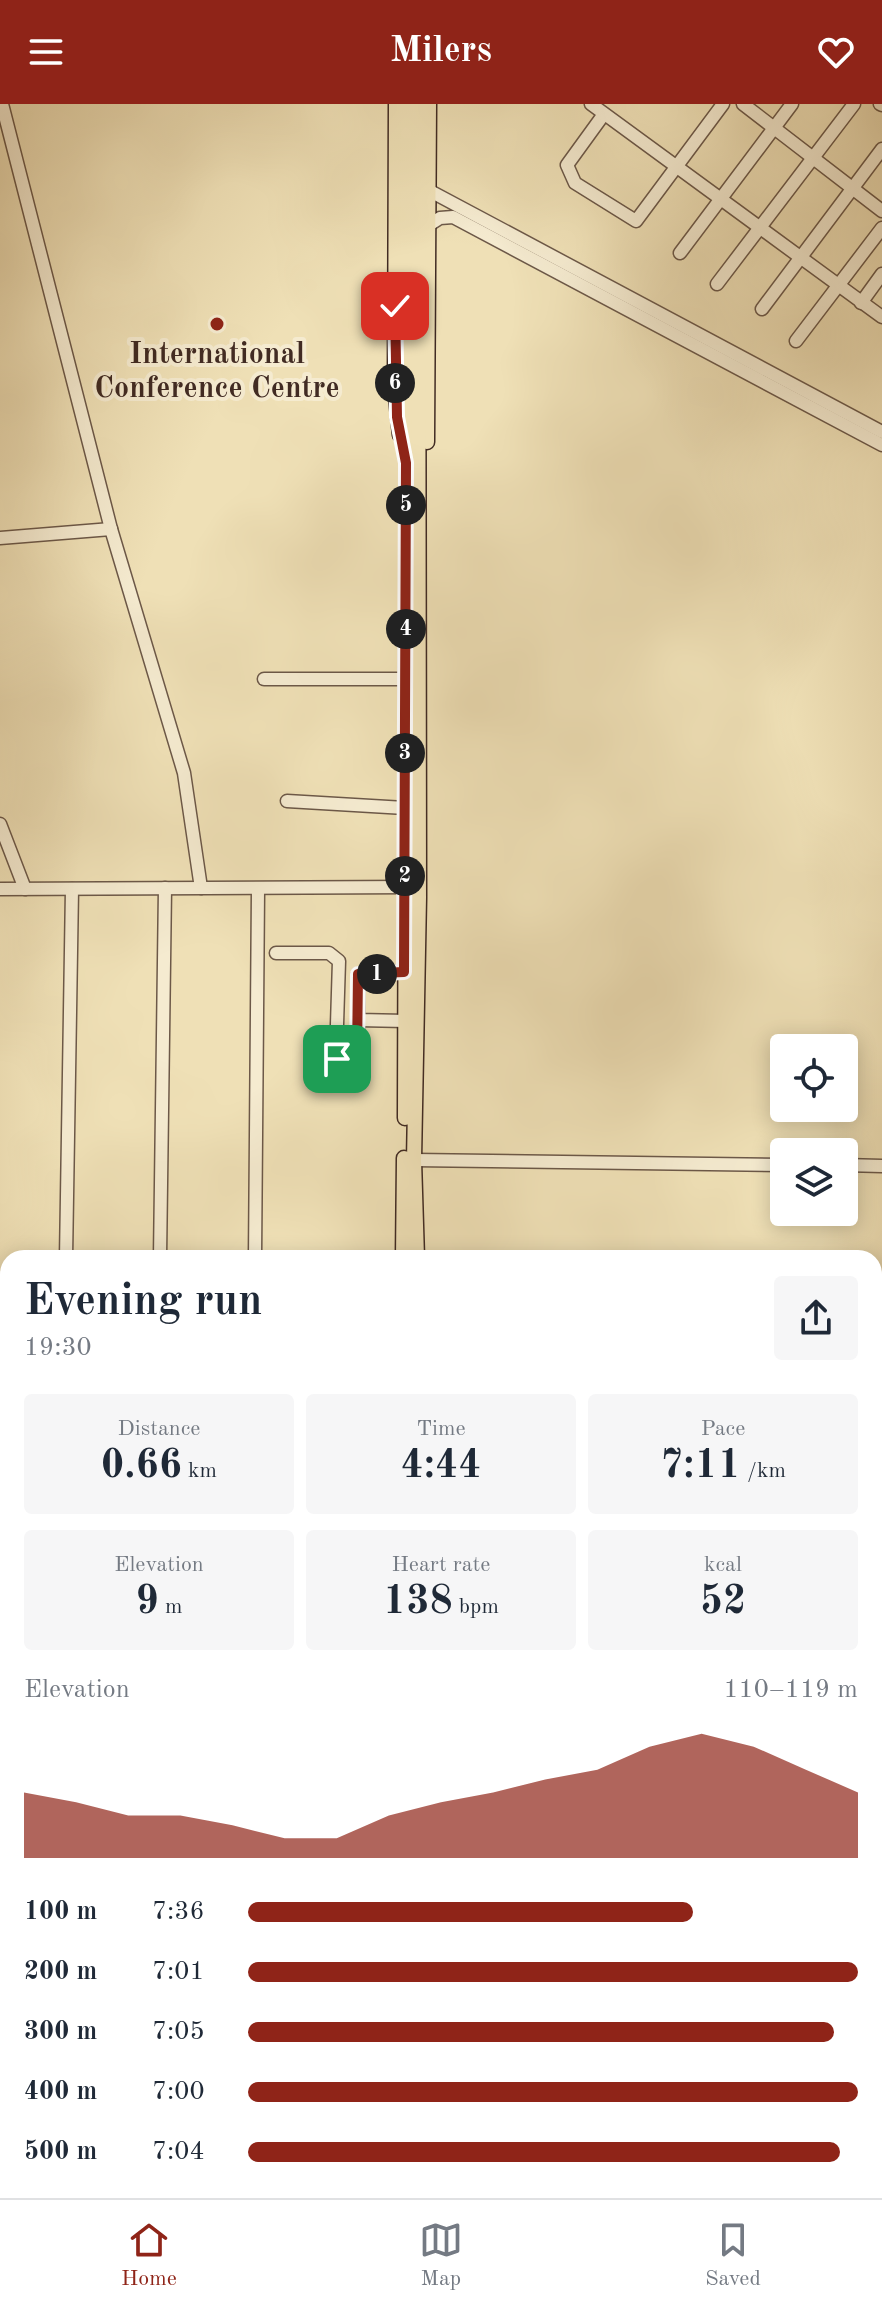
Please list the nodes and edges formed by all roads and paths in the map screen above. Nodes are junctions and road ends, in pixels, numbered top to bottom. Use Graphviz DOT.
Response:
graph roads {
  1 [pos="2,104"];
  2 [pos="396,104"];
  3 [pos="408,104"];
  4 [pos="591,104"];
  5 [pos="723,104"];
  6 [pos="743,104"];
  7 [pos="792,104"];
  8 [pos="854,104"];
  9 [pos="427,106"];
  10 [pos="604,114"];
  11 [pos="773,129"];
  12 [pos="882,149"];
  13 [pos="812,159"];
  14 [pos="676,167"];
  15 [pos="853,189"];
  16 [pos="430,191"];
  17 [pos="720,200"];
  18 [pos="882,211"];
  19 [pos="429,225"];
  20 [pos="882,228"];
  21 [pos="759,229"];
  22 [pos="680,253"];
  23 [pos="800,260"];
  24 [pos="882,274"];
  25 [pos="717,284"];
  26 [pos="837,287"];
  27 [pos="861,303"];
  28 [pos="412,308"];
  29 [pos="762,309"];
  30 [pos="882,317"];
  31 [pos="796,341"];
  32 [pos="882,432"];
  33 [pos="882,445"];
  34 [pos="406,463"];
  35 [pos="418,521"];
  36 [pos="111,529"];
  37 [pos="0,538"];
  38 [pos="264,679"];
  39 [pos="406,679"];
  40 [pos="287,801"];
  41 [pos="405,808"];
  42 [pos="0,824"];
  43 [pos="412,887"];
  44 [pos="165,888"];
  45 [pos="201,888"];
  46 [pos="0,889"];
  47 [pos="25,889"];
  48 [pos="72,889"];
  49 [pos="258,890"];
  50 [pos="276,953"];
  51 [pos="339,961"];
  52 [pos="404,972"];
  53 [pos="358,974"];
  54 [pos="358,1020"];
  55 [pos="406,1021"];
  56 [pos="414,1160"];
  57 [pos="770,1165"];
  58 [pos="858,1165"];
  59 [pos="882,1166"];
  60 [pos="66,1250"];
  61 [pos="160,1250"];
  62 [pos="255,1250"];
  63 [pos="403,1250"];
  64 [pos="417,1250"];
  1 -- 36 [label="street"];
  2 -- 34 [label="main road"];
  3 -- 28 [label="main road"];
  4 -- 10 [label="street"];
  5 -- 14 [label="street"];
  6 -- 11 [label="street"];
  7 -- 11 [label="street"];
  8 -- 13 [label="street"];
  9 -- 16 [label="main road"];
  9 -- 28 [label="main road"];
  10 -- 14 [label="street"];
  10 -- 14 [label="street"];
  11 -- 13 [label="street"];
  11 -- 17 [label="street"];
  12 -- 15 [label="street"];
  13 -- 15 [label="street"];
  13 -- 21 [label="street"];
  14 -- 17 [label="street"];
  15 -- 18 [label="street"];
  15 -- 23 [label="street"];
  16 -- 19 [label="main road"];
  16 -- 32 [label="street"];
  17 -- 21 [label="street"];
  17 -- 22 [label="street"];
  19 -- 33 [label="street"];
  19 -- 35 [label="main road"];
  20 -- 26 [label="street"];
  21 -- 23 [label="street"];
  21 -- 25 [label="street"];
  23 -- 26 [label="street"];
  23 -- 29 [label="street"];
  24 -- 27 [label="street"];
  26 -- 27 [label="street"];
  26 -- 31 [label="street"];
  27 -- 30 [label="street"];
  28 -- 34 [label="main road"];
  28 -- 35 [label="main road"];
  34 -- 39 [label="main road"];
  35 -- 43 [label="main road"];
  36 -- 37 [label="street"];
  36 -- 45 [label="street"];
  38 -- 39 [label="street"];
  39 -- 41 [label="main road"];
  40 -- 41 [label="street"];
  41 -- 43 [label="main road"];
  42 -- 47 [label="street"];
  43 -- 49 [label="street"];
  43 -- 52 [label="main road"];
  43 -- 56 [label="main road"];
  44 -- 45 [label="street"];
  44 -- 48 [label="street"];
  44 -- 61 [label="street"];
  45 -- 49 [label="street"];
  46 -- 47 [label="street"];
  47 -- 48 [label="street"];
  48 -- 60 [label="street"];
  49 -- 62 [label="street"];
  50 -- 51 [label="street"];
  51 -- 53 [label="street"];
  51 -- 54 [label="street"];
  52 -- 53 [label="street"];
  52 -- 55 [label="main road"];
  53 -- 54 [label="street"];
  54 -- 55 [label="street"];
  55 -- 63 [label="main road"];
  56 -- 57 [label="street"];
  56 -- 64 [label="main road"];
  58 -- 59 [label="street"];
}
